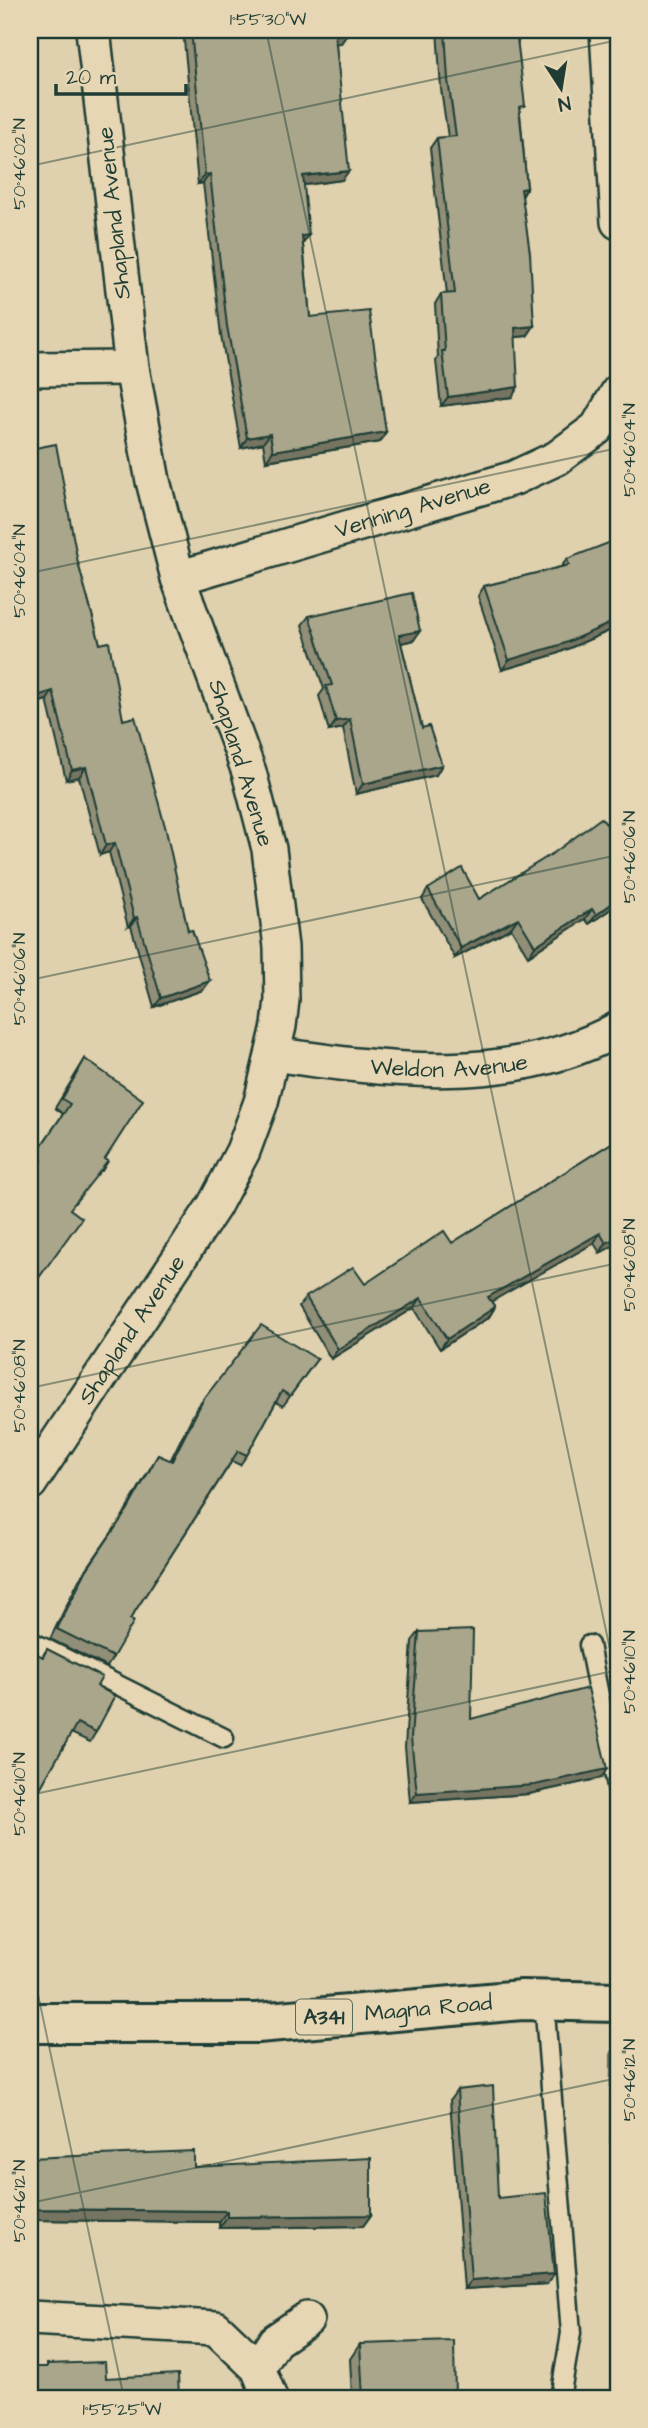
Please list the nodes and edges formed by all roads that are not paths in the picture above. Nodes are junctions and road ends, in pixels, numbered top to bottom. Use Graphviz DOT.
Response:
graph roads {
  1 [pos="93,30"];
  2 [pos="607,30"];
  3 [pos="618,222"];
  4 [pos="131,368"];
  5 [pos="30,369"];
  6 [pos="618,392"];
  7 [pos="178,578"];
  8 [pos="618,1029"];
  9 [pos="273,1054"];
  10 [pos="30,1483"];
  11 [pos="30,1642"];
  12 [pos="589,1645"];
  13 [pos="224,1738"];
  14 [pos="618,1791"];
  15 [pos="544,2001"];
  16 [pos="618,2002"];
  17 [pos="30,2023"];
  18 [pos="30,2318"];
  19 [pos="307,2319"];
  20 [pos="258,2368"];
  21 [pos="270,2398"];
  22 [pos="560,2398"];
  1 -- 4 [label="street, Shapland Avenue"];
  2 -- 3 [label="street"];
  4 -- 5 [label="street"];
  4 -- 7 [label="street, Shapland Avenue"];
  6 -- 7 [label="street, Venning Avenue"];
  7 -- 9 [label="street, Shapland Avenue"];
  8 -- 9 [label="street, Weldon Avenue"];
  9 -- 10 [label="street, Shapland Avenue"];
  11 -- 13 [label="lane"];
  12 -- 14 [label="lane"];
  15 -- 16 [label="main road, Magna Road / A341"];
  15 -- 17 [label="main road, Magna Road / A341"];
  15 -- 22 [label="lane"];
  18 -- 20 [label="street"];
  19 -- 20 [label="street"];
  20 -- 21 [label="street"];
}
